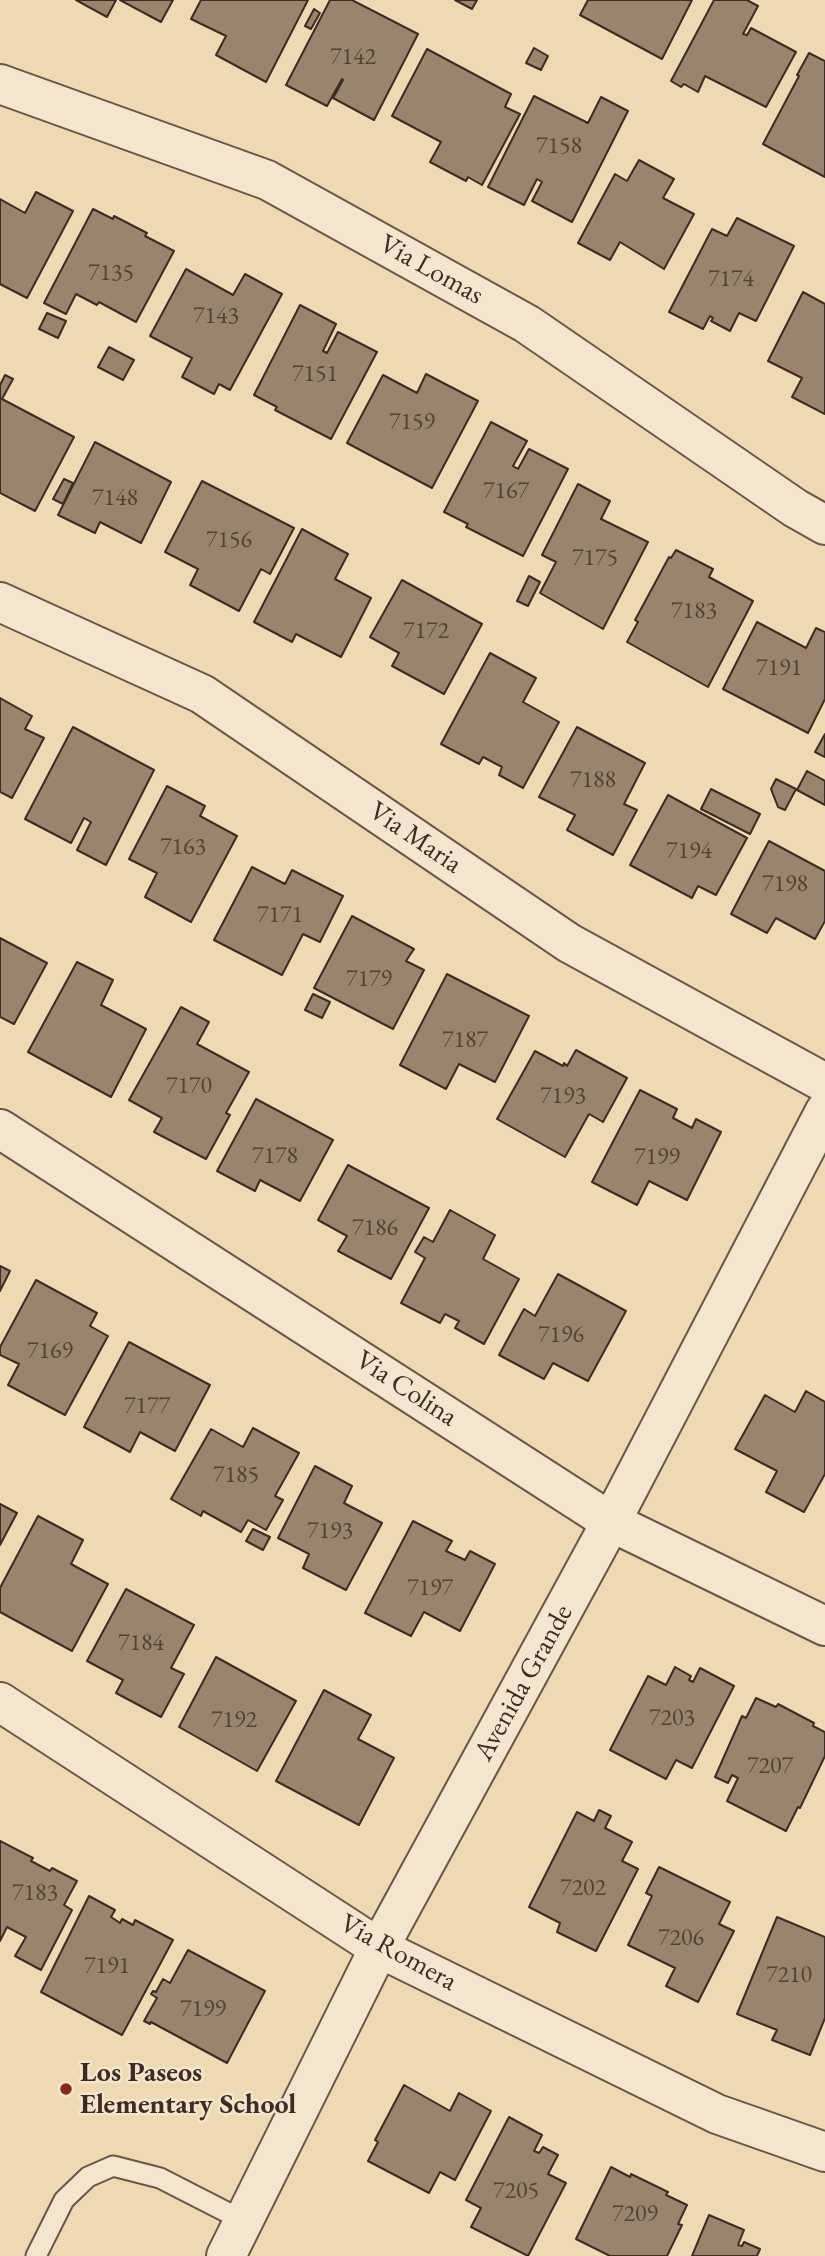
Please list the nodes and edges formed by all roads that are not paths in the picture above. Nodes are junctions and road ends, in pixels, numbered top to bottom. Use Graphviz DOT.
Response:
graph roads {
  1 [pos="0,84"];
  2 [pos="825,525"];
  3 [pos="0,602"];
  4 [pos="825,1083"];
  5 [pos="825,1111"];
  6 [pos="0,1129"];
  7 [pos="611,1522"];
  8 [pos="825,1626"];
  9 [pos="0,1702"];
  10 [pos="379,1948"];
  11 [pos="825,2152"];
  12 [pos="244,2221"];
  13 [pos="36,2256"];
  14 [pos="226,2256"];
  1 -- 2 [label="street, Via Lomas"];
  3 -- 4 [label="street, Via Maria"];
  5 -- 7 [label="street, Avenida Grande"];
  6 -- 7 [label="street, Via Colina"];
  7 -- 8 [label="street, Via Colina"];
  7 -- 10 [label="street, Avenida Grande"];
  9 -- 10 [label="street, Via Romera"];
  10 -- 11 [label="street, Via Romera"];
  10 -- 12 [label="street, Avenida Grande"];
  12 -- 13 [label="lane"];
  12 -- 14 [label="street, Avenida Grande"];
}
